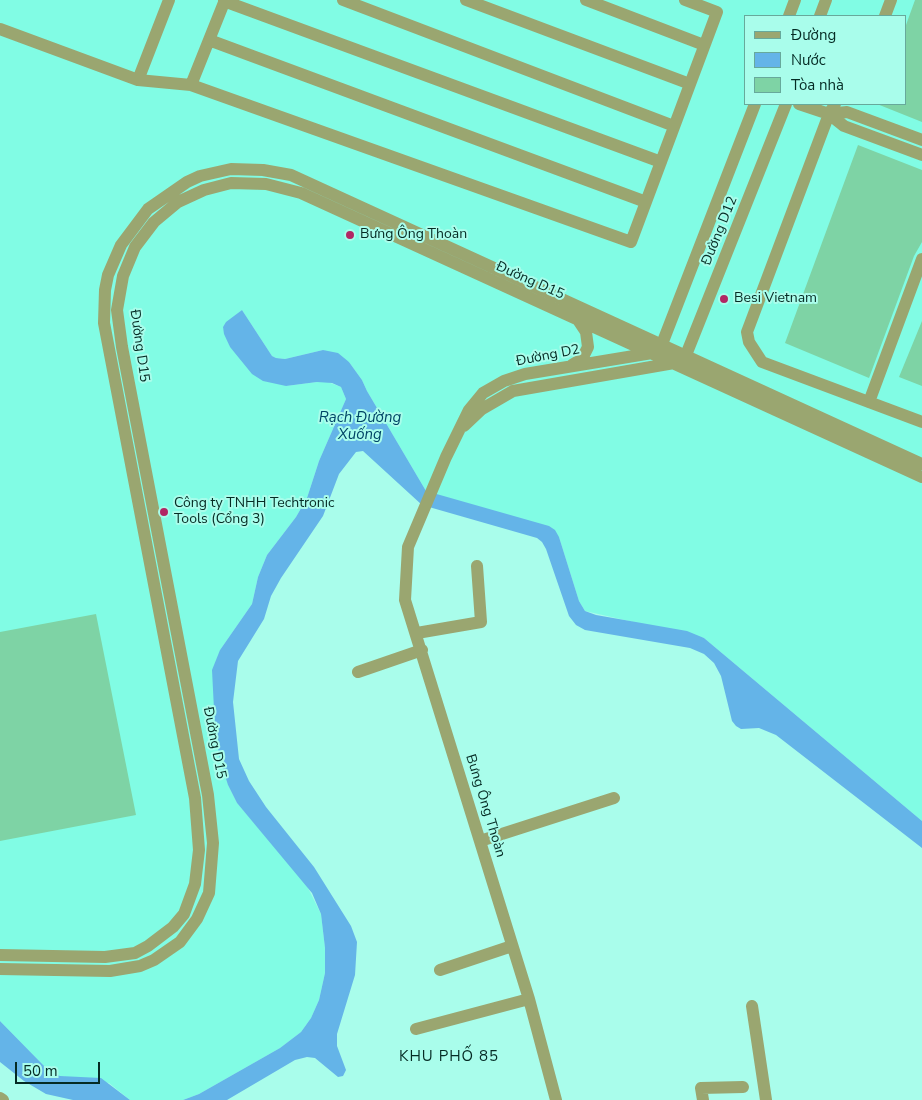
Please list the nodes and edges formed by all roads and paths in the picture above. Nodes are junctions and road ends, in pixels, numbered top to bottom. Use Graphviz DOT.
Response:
graph roads {
  1 [pos="169,0"];
  2 [pos="224,0"];
  3 [pos="343,0"];
  4 [pos="466,0"];
  5 [pos="586,0"];
  6 [pos="685,0"];
  7 [pos="795,0"];
  8 [pos="826,0"];
  9 [pos="892,0"];
  10 [pos="789,15"];
  11 [pos="820,15"];
  12 [pos="886,15"];
  13 [pos="0,29"];
  14 [pos="209,40"];
  15 [pos="704,45"];
  16 [pos="138,80"];
  17 [pos="690,84"];
  18 [pos="191,86"];
  19 [pos="755,105"];
  20 [pos="786,105"];
  21 [pos="806,105"];
  22 [pos="832,109"];
  23 [pos="674,126"];
  24 [pos="922,140"];
  25 [pos="922,155"];
  26 [pos="661,162"];
  27 [pos="646,202"];
  28 [pos="922,259"];
  29 [pos="578,320"];
  30 [pos="662,344"];
  31 [pos="652,353"];
  32 [pos="686,355"];
  33 [pos="674,363"];
  34 [pos="566,367"];
  35 [pos="870,402"];
  36 [pos="922,422"];
  37 [pos="461,429"];
  38 [pos="922,464"];
  39 [pos="146,471"];
  40 [pos="133,474"];
  41 [pos="922,477"];
  42 [pos="418,520"];
  43 [pos="477,566"];
  44 [pos="417,633"];
  45 [pos="422,650"];
  46 [pos="358,672"];
  47 [pos="614,798"];
  48 [pos="480,841"];
  49 [pos="512,946"];
  50 [pos="0,955"];
  51 [pos="0,969"];
  52 [pos="440,970"];
  53 [pos="529,999"];
  54 [pos="752,1006"];
  55 [pos="416,1029"];
  56 [pos="743,1087"];
  57 [pos="556,1100"];
  58 [pos="703,1100"];
  59 [pos="766,1100"];
  1 -- 16 [label="street"];
  2 -- 14 [label="street"];
  2 -- 26 [label="street"];
  3 -- 23 [label="street"];
  4 -- 17 [label="street"];
  5 -- 15 [label="street"];
  6 -- 15 [label="street"];
  7 -- 10 [label="street"];
  8 -- 11 [label="street"];
  9 -- 12 [label="street"];
  13 -- 16 [label="street"];
  14 -- 18 [label="street"];
  14 -- 27 [label="street"];
  15 -- 17 [label="street"];
  16 -- 18 [label="street"];
  17 -- 23 [label="street"];
  18 -- 27 [label="street"];
  19 -- 30 [label="street, Đường D12"];
  20 -- 32 [label="street, Đường D12"];
  21 -- 22 [label="street"];
  22 -- 24 [label="street"];
  22 -- 25 [label="street"];
  22 -- 35 [label="street"];
  23 -- 26 [label="street"];
  26 -- 27 [label="street"];
  28 -- 35 [label="street"];
  29 -- 31 [label="street, Đường D15"];
  29 -- 34 [label="street"];
  29 -- 39 [label="street, Đường D15"];
  30 -- 31 [label="street"];
  30 -- 32 [label="street, Đường D15"];
  30 -- 40 [label="street, Đường D15"];
  31 -- 33 [label="street, Đường D15"];
  31 -- 34 [label="street, Đường D2"];
  32 -- 33 [label="street"];
  32 -- 38 [label="street, Đường D15"];
  33 -- 37 [label="street, Đường D2"];
  33 -- 41 [label="street, Đường D15"];
  34 -- 37 [label="street, Đường D2"];
  35 -- 36 [label="street"];
  37 -- 42 [label="street, Đường D2"];
  39 -- 40 [label="street"];
  39 -- 51 [label="street, Đường D15"];
  40 -- 50 [label="street, Đường D15"];
  42 -- 44 [label="street, Bưng Ông Thoàn"];
  43 -- 44 [label="street"];
  44 -- 45 [label="street, Bưng Ông Thoàn"];
  45 -- 46 [label="street"];
  45 -- 48 [label="street, Bưng Ông Thoàn"];
  47 -- 48 [label="street"];
  48 -- 49 [label="street, Bưng Ông Thoàn"];
  49 -- 52 [label="street"];
  49 -- 53 [label="street, Bưng Ông Thoàn"];
  53 -- 55 [label="street"];
  53 -- 57 [label="street, Bưng Ông Thoàn"];
  54 -- 59 [label="street"];
  56 -- 58 [label="street"];
}
